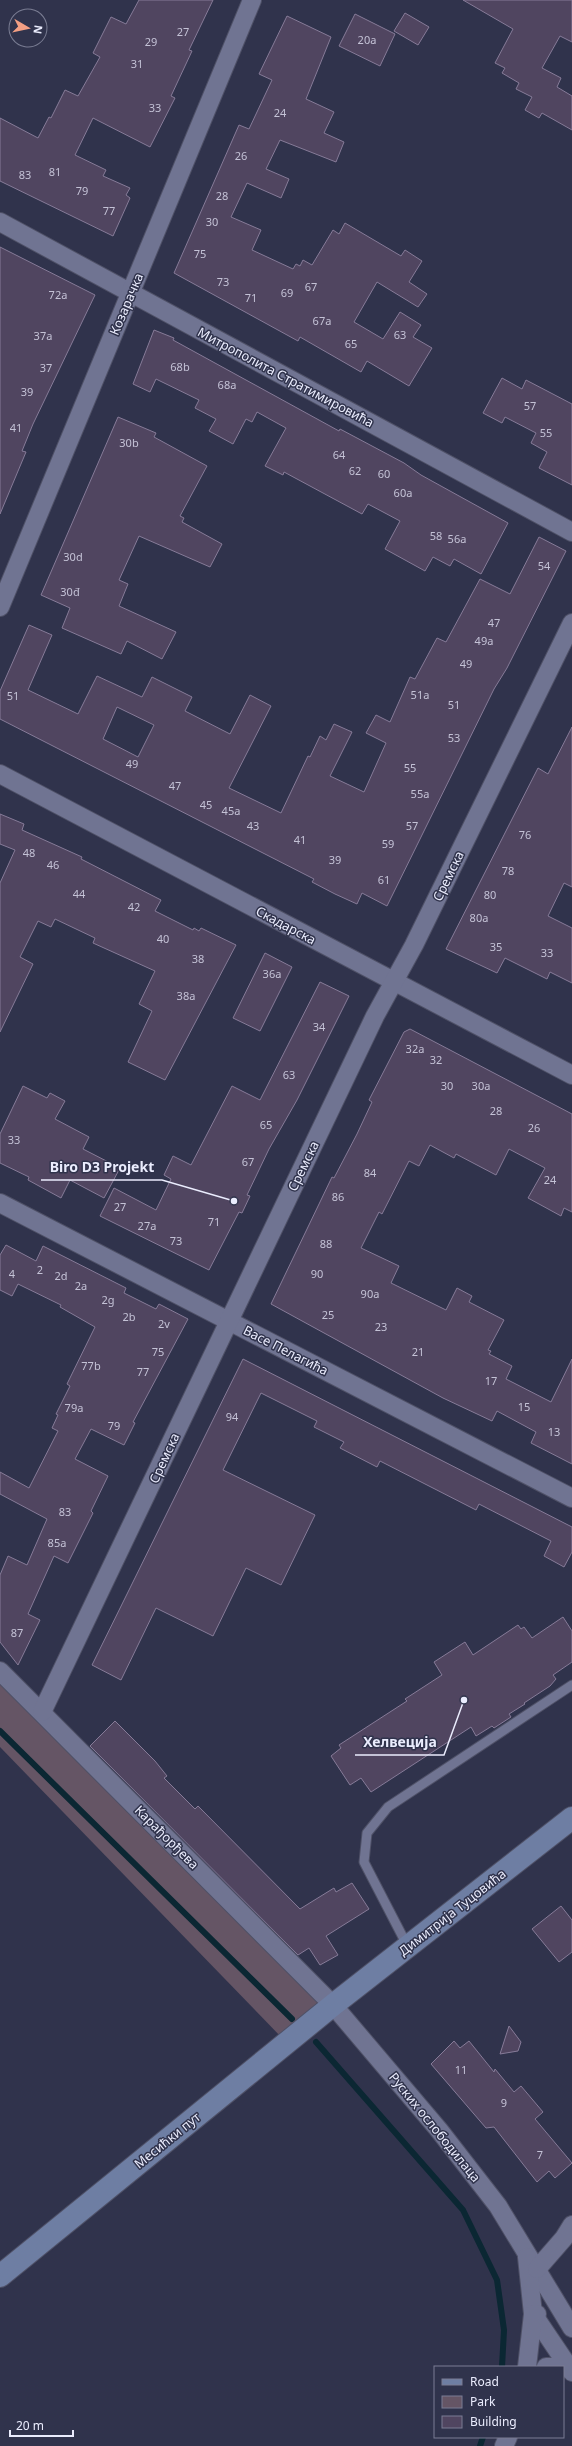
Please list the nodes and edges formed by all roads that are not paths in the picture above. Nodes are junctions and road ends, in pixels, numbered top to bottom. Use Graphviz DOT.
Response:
graph roads {
  1 [pos="252,0"];
  2 [pos="0,222"];
  3 [pos="131,293"];
  4 [pos="572,532"];
  5 [pos="0,607"];
  6 [pos="572,623"];
  7 [pos="0,774"];
  8 [pos="395,983"];
  9 [pos="572,1074"];
  10 [pos="0,1203"];
  11 [pos="229,1320"];
  12 [pos="572,1498"];
  13 [pos="0,1671"];
  14 [pos="572,1686"];
  15 [pos="42,1712"];
  16 [pos="572,1818"];
  17 [pos="408,1946"];
  18 [pos="333,2005"];
  19 [pos="572,2225"];
  20 [pos="532,2262"];
  21 [pos="0,2276"];
  22 [pos="533,2314"];
  23 [pos="570,2325"];
  24 [pos="527,2366"];
  25 [pos="569,2369"];
  1 -- 3 [label="street, Козарачка"];
  2 -- 3 [label="street, Митрополита Стратимировића"];
  3 -- 4 [label="street, Митрополита Стратимировића"];
  3 -- 5 [label="street, Козарачка"];
  6 -- 8 [label="street, Сремска"];
  7 -- 8 [label="street, Скадарска"];
  8 -- 9 [label="street, Скадарска"];
  8 -- 11 [label="street, Сремска"];
  10 -- 11 [label="street, Васе Пелагића"];
  11 -- 12 [label="street, Васе Пелагића"];
  11 -- 15 [label="street, Сремска"];
  13 -- 15 [label="street, Карађорђева"];
  14 -- 17 [label="lane"];
  15 -- 18 [label="street, Карађорђева"];
  16 -- 17 [label="street, Димитрија Туцовића"];
  17 -- 18 [label="street, Димитрија Туцовића"];
  18 -- 20 [label="street, Руских ослободилаца"];
  18 -- 21 [label="street, Месићки пут"];
  19 -- 20 [label="street"];
  20 -- 22 [label="street, Руских ослободилаца"];
  20 -- 23 [label="street, Руских ослободилаца"];
  22 -- 23 [label="street, Руских ослободилаца"];
  22 -- 24 [label="street"];
  22 -- 25 [label="street, Руских ослободилаца"];
}
